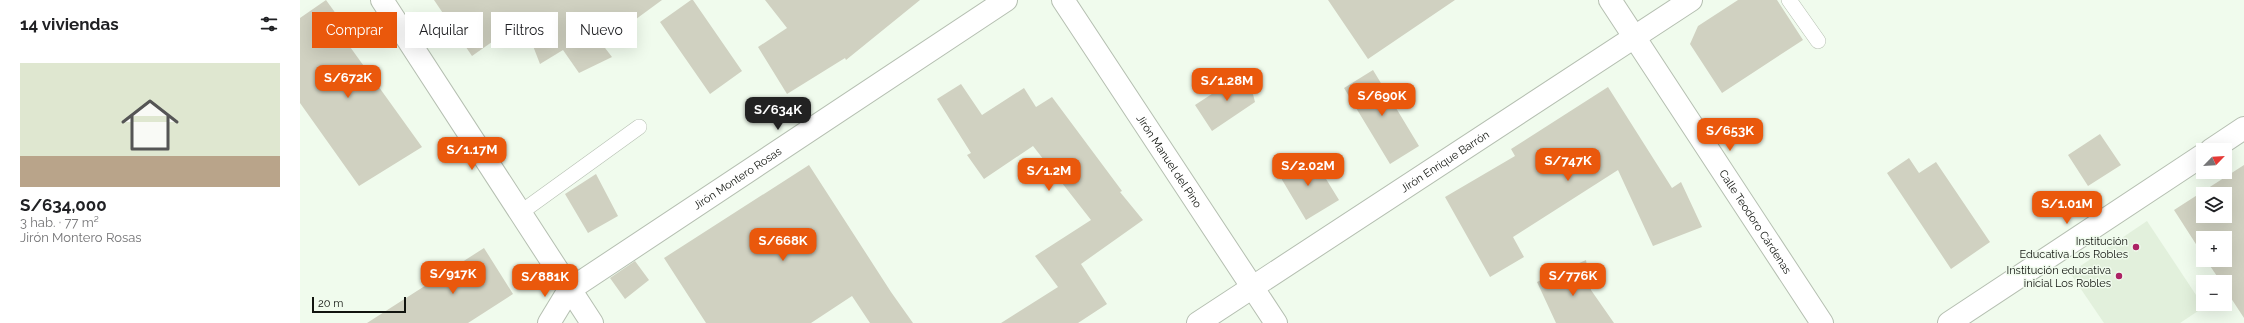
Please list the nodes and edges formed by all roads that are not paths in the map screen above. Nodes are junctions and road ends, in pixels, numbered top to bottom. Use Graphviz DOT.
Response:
graph roads {
  1 [pos="382,0"];
  2 [pos="1006,0"];
  3 [pos="1063,0"];
  4 [pos="1610,0"];
  5 [pos="1692,0"];
  6 [pos="1789,0"];
  7 [pos="1634,37"];
  8 [pos="1818,41"];
  9 [pos="639,127"];
  10 [pos="2244,128"];
  11 [pos="2222,143"];
  12 [pos="2196,160"];
  13 [pos="520,213"];
  14 [pos="1252,287"];
  15 [pos="569,290"];
  16 [pos="549,323"];
  17 [pos="592,323"];
  18 [pos="1198,323"];
  19 [pos="1276,323"];
  20 [pos="1822,323"];
  21 [pos="1949,323"];
  1 -- 13 [label="street"];
  2 -- 15 [label="street, Jirón Montero Rosas"];
  3 -- 14 [label="street, Jirón Manuel del Pino"];
  4 -- 7 [label="street, Calle Teodoro Cárdenas"];
  5 -- 7 [label="street, Jirón Enrique Barrón"];
  6 -- 8 [label="lane"];
  7 -- 14 [label="street, Jirón Enrique Barrón"];
  7 -- 20 [label="street, Calle Teodoro Cárdenas"];
  9 -- 13 [label="lane"];
  10 -- 11 [label="street"];
  12 -- 21 [label="street"];
  13 -- 15 [label="street"];
  14 -- 18 [label="street, Jirón Enrique Barrón"];
  14 -- 19 [label="street, Jirón Manuel del Pino"];
  15 -- 16 [label="street"];
  15 -- 17 [label="street"];
}
